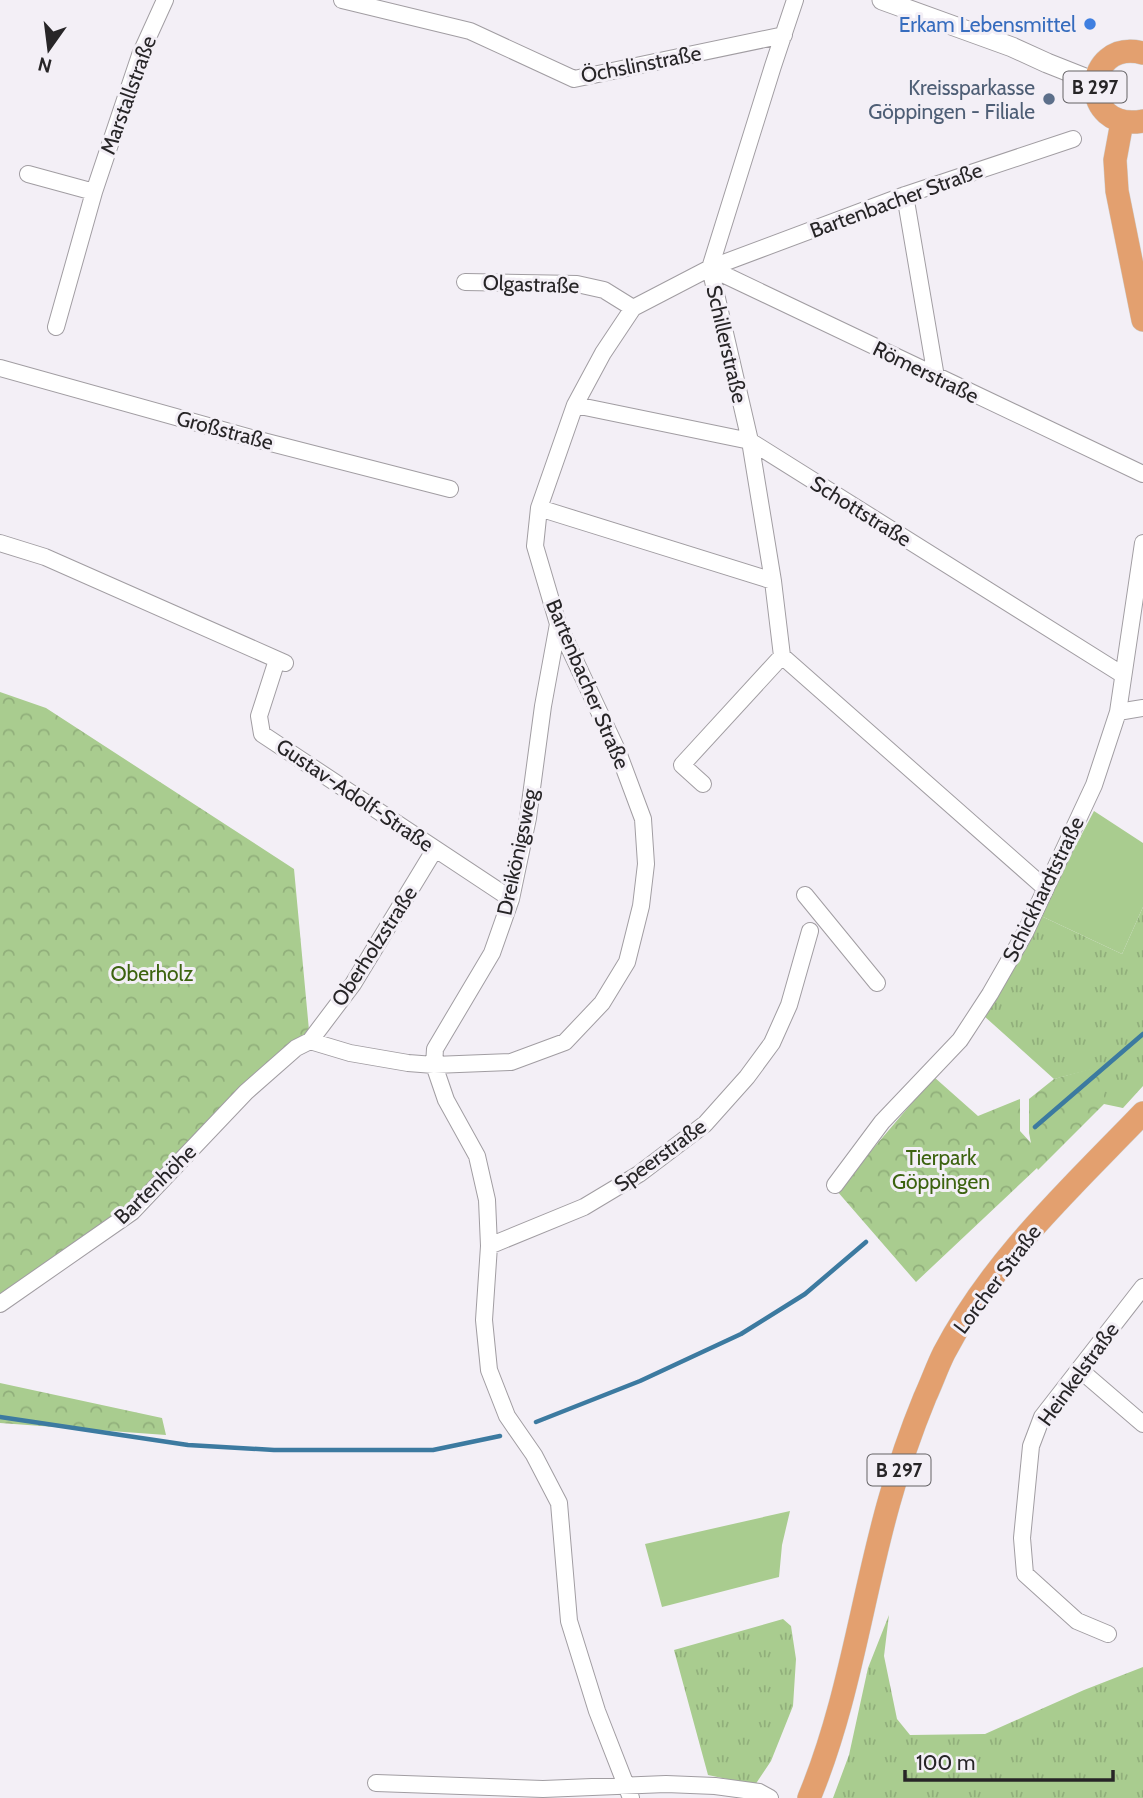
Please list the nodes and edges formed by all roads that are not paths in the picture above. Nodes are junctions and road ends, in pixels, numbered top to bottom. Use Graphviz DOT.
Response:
graph roads {
  1 [pos="165,0"];
  2 [pos="342,0"];
  3 [pos="795,0"];
  4 [pos="882,0"];
  5 [pos="783,34"];
  6 [pos="1142,50"];
  7 [pos="1095,82"];
  8 [pos="1132,122"];
  9 [pos="1073,139"];
  10 [pos="28,174"];
  11 [pos="94,192"];
  12 [pos="905,195"];
  13 [pos="710,268"];
  14 [pos="465,282"];
  15 [pos="633,308"];
  16 [pos="1143,320"];
  17 [pos="56,327"];
  18 [pos="0,368"];
  19 [pos="936,377"];
  20 [pos="575,405"];
  21 [pos="750,441"];
  22 [pos="1143,474"];
  23 [pos="450,489"];
  24 [pos="539,508"];
  25 [pos="0,542"];
  26 [pos="1143,543"];
  27 [pos="773,581"];
  28 [pos="558,624"];
  29 [pos="782,656"];
  30 [pos="1123,676"];
  31 [pos="1143,708"];
  32 [pos="1118,712"];
  33 [pos="703,784"];
  34 [pos="435,849"];
  35 [pos="1045,888"];
  36 [pos="805,895"];
  37 [pos="511,900"];
  38 [pos="810,931"];
  39 [pos="877,982"];
  40 [pos="303,1044"];
  41 [pos="433,1065"];
  42 [pos="1143,1113"];
  43 [pos="835,1185"];
  44 [pos="489,1246"];
  45 [pos="1143,1287"];
  46 [pos="0,1304"];
  47 [pos="1079,1369"];
  48 [pos="1143,1424"];
  49 [pos="1108,1634"];
  50 [pos="376,1783"];
  51 [pos="628,1792"];
  52 [pos="770,1798"];
  53 [pos="809,1798"];
  1 -- 11 [label="street, Marstallstraße"];
  2 -- 5 [label="street, Öchslinstraße"];
  3 -- 5 [label="street, Schillerstraße"];
  4 -- 7 [label="street"];
  5 -- 13 [label="street, Schillerstraße"];
  6 -- 7 [label="main road, B 297"];
  7 -- 8 [label="main road, B 297"];
  8 -- 16 [label="main road, B 297"];
  9 -- 12 [label="street, Bartenbacher Straße"];
  10 -- 11 [label="street"];
  11 -- 17 [label="street, Marstallstraße"];
  12 -- 13 [label="street, Bartenbacher Straße"];
  12 -- 19 [label="street"];
  13 -- 15 [label="street, Bartenbacher Straße"];
  13 -- 19 [label="street, Römerstraße"];
  13 -- 21 [label="street, Schillerstraße"];
  14 -- 15 [label="street, Olgastraße"];
  15 -- 20 [label="street, Bartenbacher Straße"];
  18 -- 23 [label="street, Großstraße"];
  19 -- 22 [label="street, Römerstraße"];
  20 -- 21 [label="street, Schottstraße"];
  20 -- 24 [label="street, Bartenbacher Straße"];
  21 -- 27 [label="street, Schillerstraße"];
  21 -- 30 [label="street, Schottstraße"];
  24 -- 27 [label="street"];
  24 -- 28 [label="street, Bartenbacher Straße"];
  25 -- 34 [label="street, Gustav-Adolf-Straße"];
  26 -- 30 [label="street, Schickhardtstraße"];
  27 -- 29 [label="street, Schillerstraße"];
  28 -- 37 [label="street, Dreikönigsweg"];
  28 -- 41 [label="street, Bartenbacher Straße"];
  29 -- 33 [label="street"];
  29 -- 35 [label="street"];
  30 -- 32 [label="street, Schickhardtstraße"];
  31 -- 32 [label="street"];
  32 -- 35 [label="street, Schickhardtstraße"];
  34 -- 37 [label="street, Gustav-Adolf-Straße"];
  34 -- 40 [label="street, Oberholzstraße"];
  35 -- 43 [label="street, Schickhardtstraße"];
  36 -- 39 [label="street"];
  37 -- 41 [label="street, Dreikönigsweg"];
  38 -- 44 [label="street, Speerstraße"];
  40 -- 41 [label="street, Bartenbacher Straße"];
  40 -- 46 [label="street, Bartenhöhe"];
  41 -- 44 [label="street"];
  42 -- 53 [label="main road, Lorcher Straße / B 297"];
  44 -- 51 [label="street"];
  45 -- 47 [label="street, Heinkelstraße"];
  47 -- 48 [label="street"];
  47 -- 49 [label="street, Heinkelstraße"];
  50 -- 51 [label="street"];
  51 -- 52 [label="street"];
}
